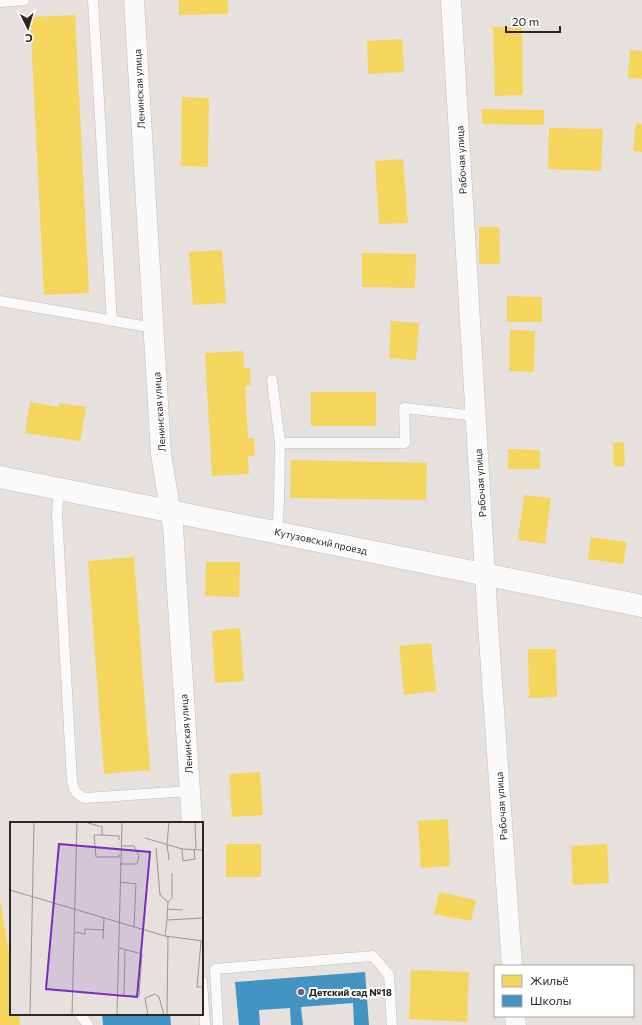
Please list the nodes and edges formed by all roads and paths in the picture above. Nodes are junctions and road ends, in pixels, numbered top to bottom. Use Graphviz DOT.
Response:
graph roads {
  1 [pos="24,0"];
  2 [pos="93,0"];
  3 [pos="134,0"];
  4 [pos="451,0"];
  5 [pos="0,2"];
  6 [pos="0,301"];
  7 [pos="112,321"];
  8 [pos="154,328"];
  9 [pos="272,380"];
  10 [pos="476,416"];
  11 [pos="280,443"];
  12 [pos="0,477"];
  13 [pos="61,489"];
  14 [pos="170,511"];
  15 [pos="277,532"];
  16 [pos="486,574"];
  17 [pos="642,606"];
  18 [pos="190,791"];
  19 [pos="192,822"];
  20 [pos="512,965"];
  21 [pos="203,996"];
  22 [pos="81,1015"];
  23 [pos="88,1025"];
  24 [pos="205,1025"];
  25 [pos="218,1025"];
  26 [pos="392,1025"];
  1 -- 5 [label="lane"];
  2 -- 7 [label="lane"];
  3 -- 8 [label="street, Ленинская улица"];
  4 -- 10 [label="street, Рабочая улица"];
  6 -- 7 [label="lane"];
  7 -- 8 [label="lane"];
  8 -- 14 [label="street, Ленинская улица"];
  9 -- 11 [label="lane"];
  10 -- 11 [label="lane"];
  10 -- 16 [label="street, Рабочая улица"];
  11 -- 15 [label="lane"];
  12 -- 13 [label="street, Кутузовский проезд"];
  13 -- 14 [label="street, Кутузовский проезд"];
  13 -- 18 [label="lane"];
  14 -- 15 [label="street, Кутузовский проезд"];
  14 -- 18 [label="street, Ленинская улица"];
  15 -- 16 [label="street, Кутузовский проезд"];
  16 -- 17 [label="street, Кутузовский проезд"];
  16 -- 20 [label="street, Рабочая улица"];
  18 -- 19 [label="street, Ленинская улица"];
  21 -- 24 [label="lane"];
  22 -- 23 [label="lane"];
  25 -- 26 [label="lane"];
}
